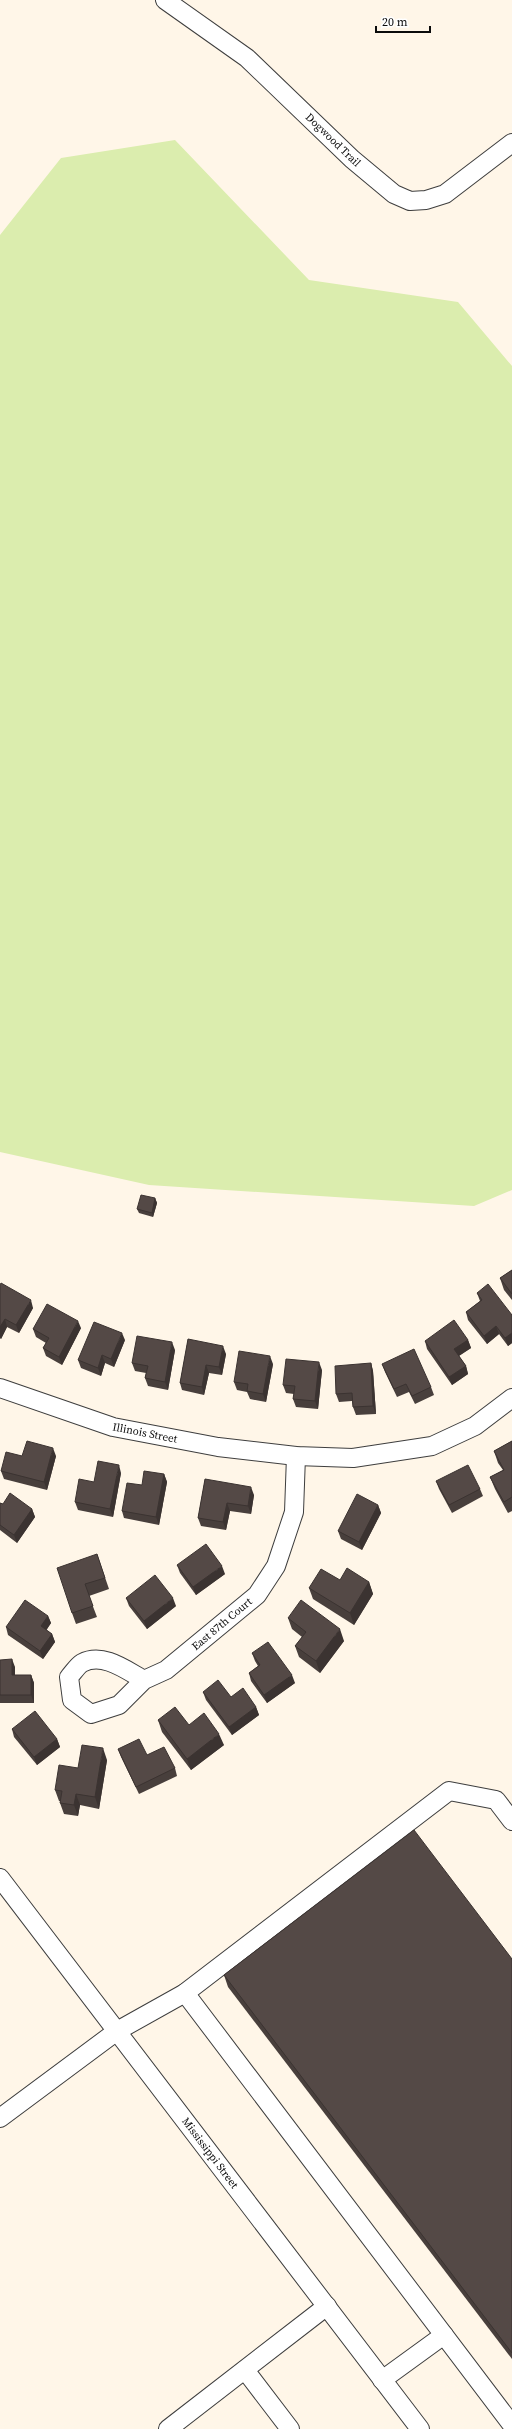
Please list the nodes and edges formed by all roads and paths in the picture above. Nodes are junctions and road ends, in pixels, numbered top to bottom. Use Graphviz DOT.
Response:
graph roads {
  1 [pos="165,0"];
  2 [pos="512,143"];
  3 [pos="0,1388"];
  4 [pos="512,1398"];
  5 [pos="296,1456"];
  6 [pos="144,1680"];
  7 [pos="512,1821"];
  8 [pos="0,1878"];
  9 [pos="185,1993"];
  10 [pos="117,2031"];
  11 [pos="0,2118"];
  12 [pos="327,2306"];
  13 [pos="444,2335"];
  14 [pos="245,2370"];
  15 [pos="382,2380"];
  16 [pos="512,2425"];
  17 [pos="168,2429"];
  18 [pos="290,2429"];
  19 [pos="420,2429"];
  1 -- 2 [label="street, Dogwood Trail"];
  3 -- 5 [label="street, Illinois Street"];
  4 -- 5 [label="street, Illinois Street"];
  5 -- 6 [label="street, East 87th Court"];
  7 -- 9 [label="street"];
  8 -- 10 [label="street, Mississippi Street"];
  9 -- 10 [label="street"];
  9 -- 13 [label="street"];
  10 -- 11 [label="street"];
  10 -- 12 [label="street, Mississippi Street"];
  12 -- 14 [label="street"];
  12 -- 15 [label="street, Mississippi Street"];
  13 -- 15 [label="street"];
  13 -- 16 [label="street"];
  14 -- 17 [label="street"];
  14 -- 18 [label="street"];
  15 -- 19 [label="street, Mississippi Street"];
}
